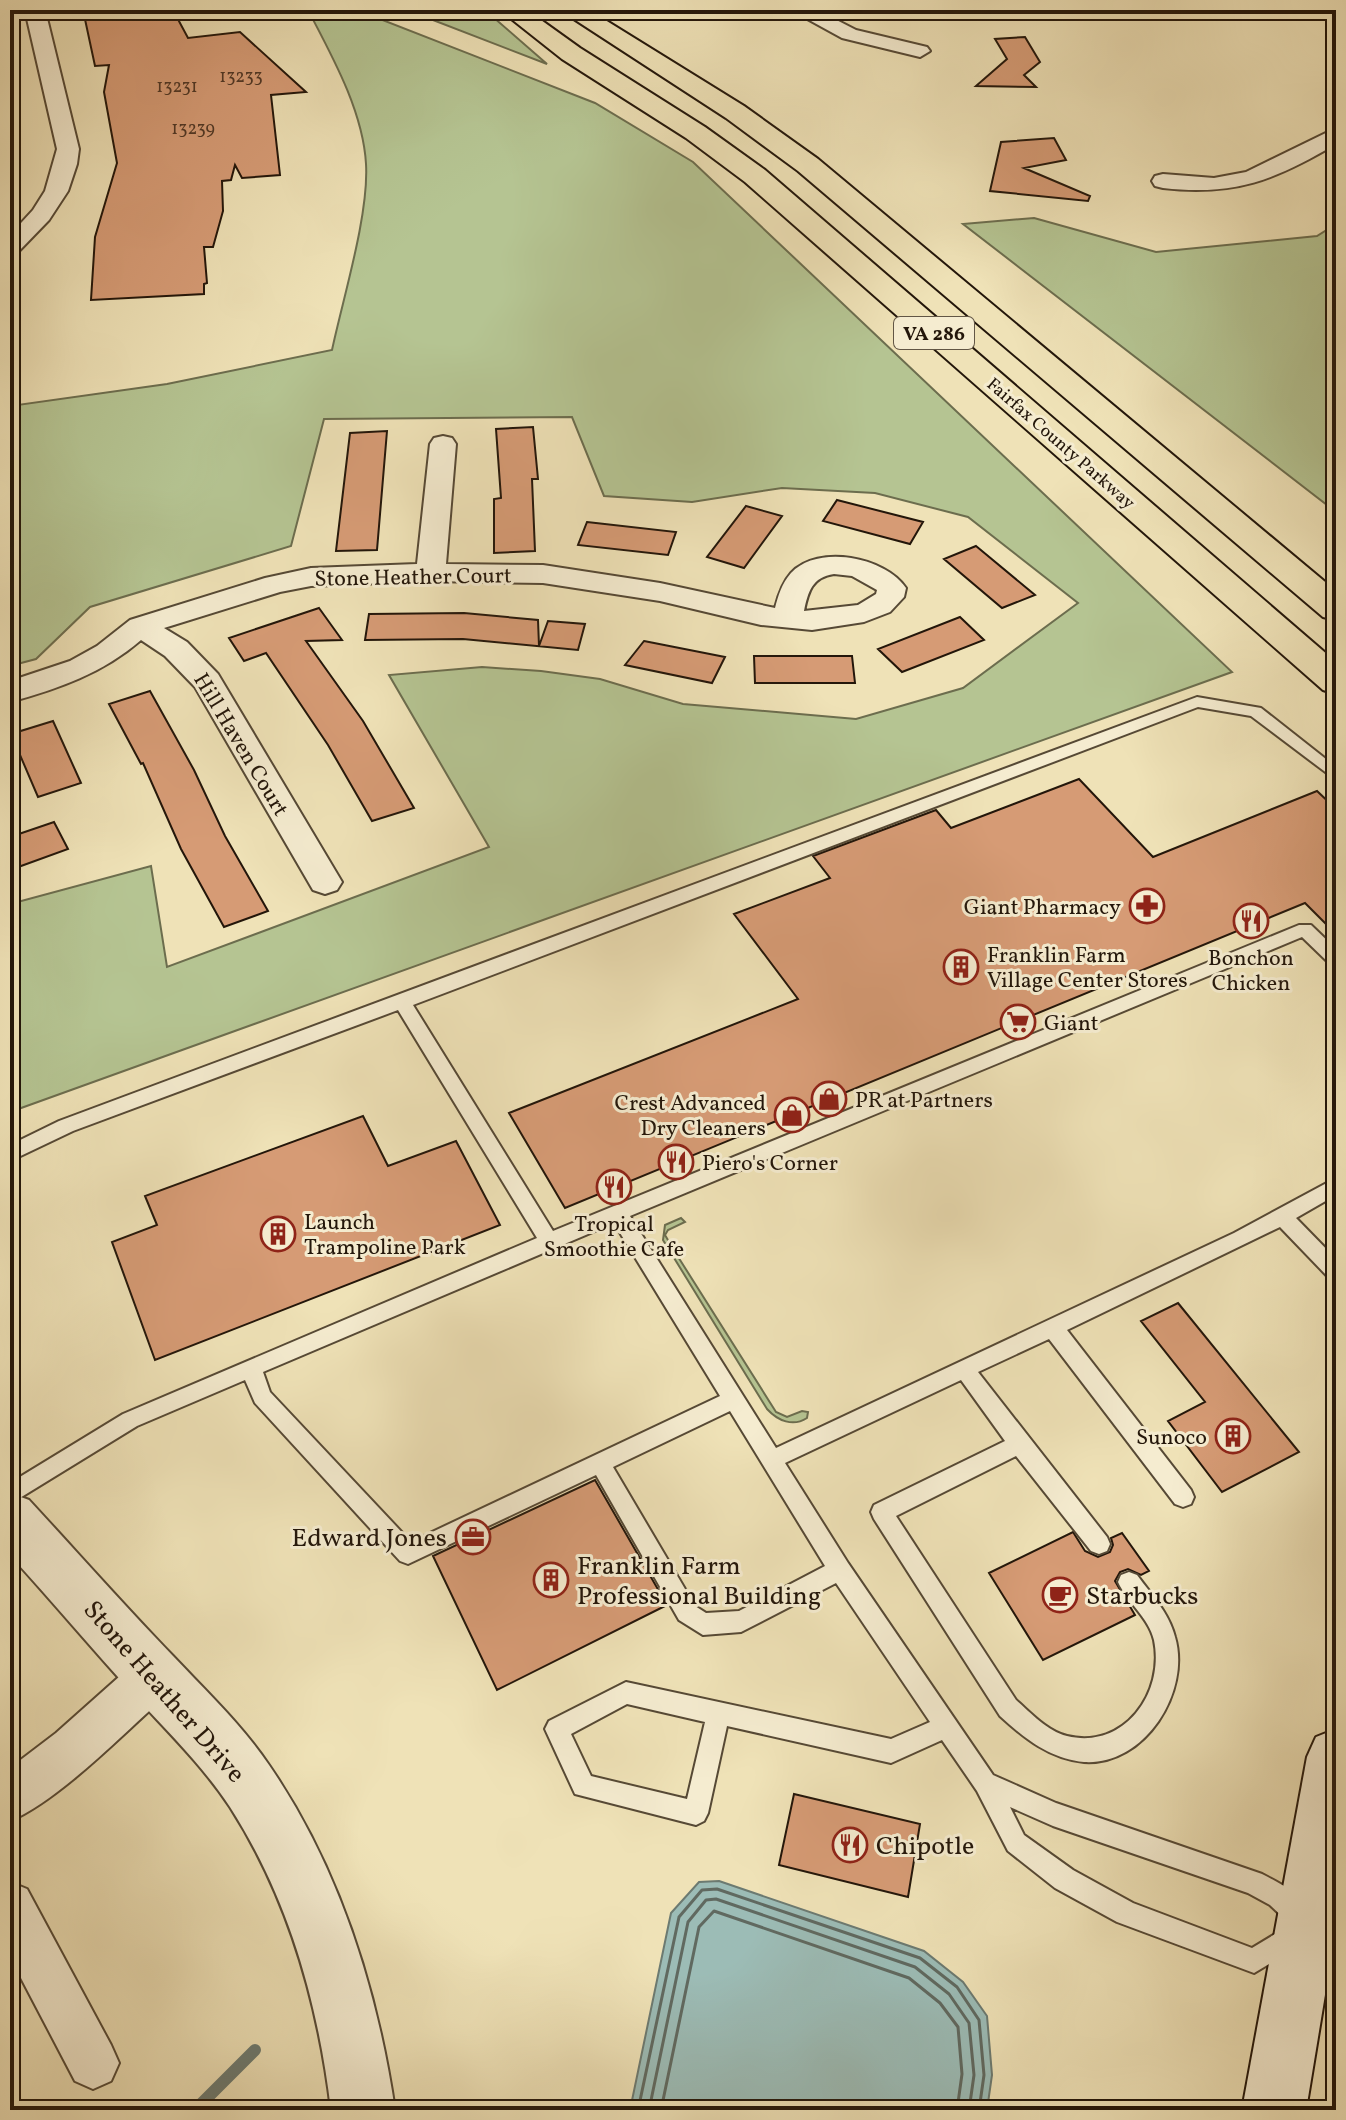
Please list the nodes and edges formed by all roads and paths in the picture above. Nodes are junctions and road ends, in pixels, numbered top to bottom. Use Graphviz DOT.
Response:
graph roads {
  1 [pos="35,10"];
  2 [pos="512,10"];
  3 [pos="572,10"];
  4 [pos="801,10"];
  5 [pos="920,51"];
  6 [pos="1336,135"];
  7 [pos="1163,181"];
  8 [pos="10,247"];
  9 [pos="443,444"];
  10 [pos="430,572"];
  11 [pos="1336,609"];
  12 [pos="787,620"];
  13 [pos="140,626"];
  14 [pos="1336,682"];
  15 [pos="10,692"];
  16 [pos="1336,775"];
  17 [pos="325,882"];
  18 [pos="1336,960"];
  19 [pos="402,1002"];
  20 [pos="10,1154"];
  21 [pos="1336,1186"];
  22 [pos="618,1213"];
  23 [pos="1284,1218"];
  24 [pos="549,1241"];
  25 [pos="1336,1272"];
  26 [pos="1053,1328"];
  27 [pos="252,1370"];
  28 [pos="965,1370"];
  29 [pos="734,1399"];
  30 [pos="1019,1444"];
  31 [pos="773,1459"];
  32 [pos="600,1463"];
  33 [pos="10,1494"];
  34 [pos="1183,1497"];
  35 [pos="10,1517"];
  36 [pos="1099,1544"];
  37 [pos="840,1570"];
  38 [pos="1129,1582"];
  39 [pos="154,1676"];
  40 [pos="719,1713"];
  41 [pos="944,1727"];
  42 [pos="1336,1757"];
  43 [pos="985,1783"];
  44 [pos="10,1797"];
  45 [pos="10,1906"];
  46 [pos="1322,1930"];
  47 [pos="93,2063"];
  48 [pos="363,2110"];
  49 [pos="1274,2110"];
  1 -- 8 [label="street"];
  2 -- 14 [label="highway, Fairfax County Parkway / VA 286"];
  3 -- 11 [label="highway, VA 286"];
  4 -- 5 [label="street"];
  6 -- 7 [label="street"];
  9 -- 10 [label="street"];
  10 -- 12 [label="street, Stone Heather Court"];
  10 -- 13 [label="street, Stone Heather Court"];
  13 -- 15 [label="street, Stone Heather Court"];
  13 -- 17 [label="street, Hill Haven Court"];
  16 -- 19 [label="lane"];
  18 -- 22 [label="lane"];
  19 -- 20 [label="lane"];
  19 -- 24 [label="lane"];
  21 -- 23 [label="lane"];
  22 -- 24 [label="lane"];
  22 -- 29 [label="lane"];
  23 -- 25 [label="lane"];
  23 -- 26 [label="lane"];
  24 -- 27 [label="lane"];
  26 -- 28 [label="lane"];
  26 -- 34 [label="lane"];
  27 -- 32 [label="lane"];
  27 -- 33 [label="lane"];
  28 -- 30 [label="lane"];
  28 -- 31 [label="lane"];
  29 -- 31 [label="lane"];
  29 -- 32 [label="lane"];
  30 -- 36 [label="lane"];
  30 -- 38 [label="lane"];
  31 -- 37 [label="lane"];
  32 -- 37 [label="lane"];
  35 -- 39 [label="street, Stone Heather Drive"];
  37 -- 41 [label="lane"];
  39 -- 44 [label="street"];
  39 -- 48 [label="street, Stone Heather Drive"];
  40 -- 40 [label="lane"];
  40 -- 41 [label="lane"];
  41 -- 43 [label="lane"];
  42 -- 46 [label="street"];
  43 -- 46 [label="lane"];
  43 -- 46 [label="lane"];
  45 -- 47 [label="street"];
  46 -- 49 [label="street"];
}
